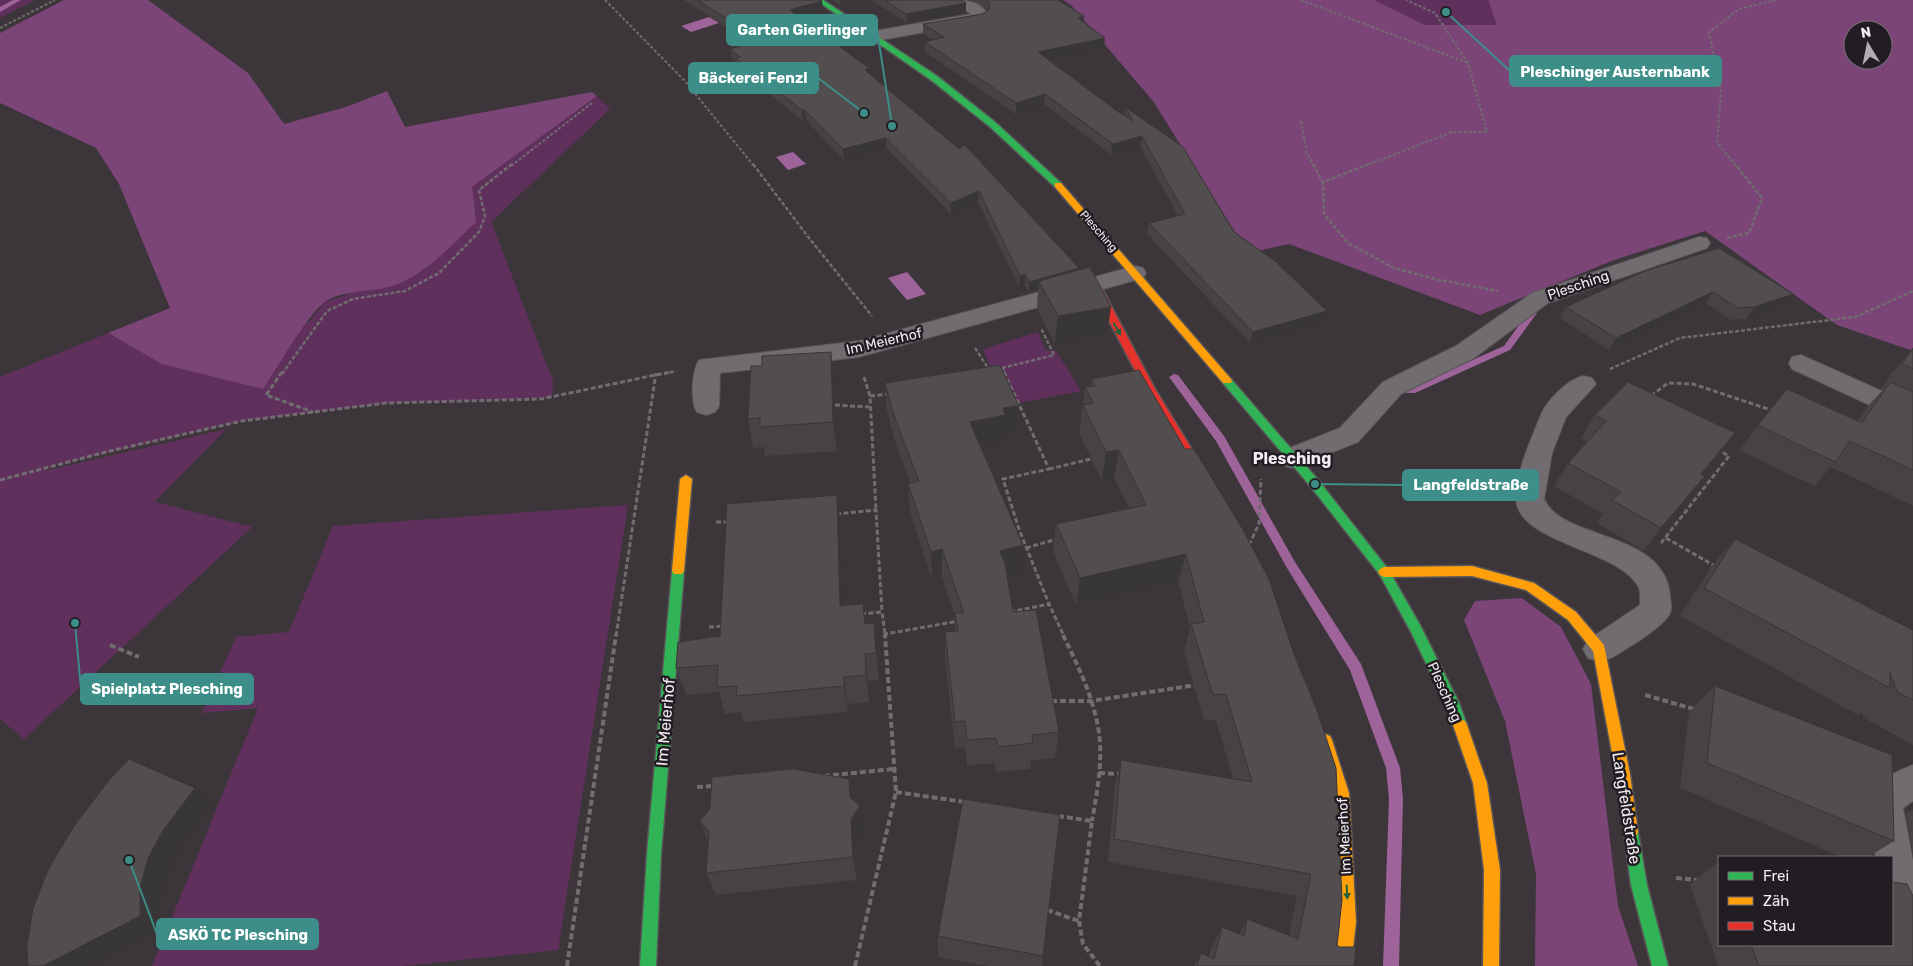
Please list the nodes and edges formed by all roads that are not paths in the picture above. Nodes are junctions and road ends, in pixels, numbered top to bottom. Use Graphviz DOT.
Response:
graph roads {
  1 [pos="819,0"];
  2 [pos="960,0"];
  3 [pos="875,36"];
  4 [pos="1699,243"];
  5 [pos="1135,273"];
  6 [pos="1095,286"];
  7 [pos="1801,363"];
  8 [pos="1583,384"];
  9 [pos="706,406"];
  10 [pos="1913,416"];
  11 [pos="1292,458"];
  12 [pos="686,479"];
  13 [pos="1213,494"];
  14 [pos="1384,572"];
  15 [pos="1599,649"];
  16 [pos="1322,730"];
  17 [pos="1913,780"];
  18 [pos="1913,914"];
  19 [pos="648,966"];
  20 [pos="1342,966"];
  21 [pos="1491,966"];
  22 [pos="1660,966"];
  1 -- 3 [label="main road, Plesching"];
  2 -- 3 [label="street"];
  3 -- 5 [label="main road, Plesching"];
  4 -- 11 [label="street, Plesching"];
  5 -- 6 [label="street, Im Meierhof"];
  5 -- 11 [label="main road, Plesching"];
  6 -- 9 [label="street, Im Meierhof"];
  6 -- 13 [label="main road, one-way"];
  7 -- 10 [label="street"];
  8 -- 15 [label="street"];
  11 -- 14 [label="main road, Plesching"];
  12 -- 19 [label="main road, Im Meierhof"];
  14 -- 15 [label="main road, Langfeldstraße"];
  14 -- 21 [label="main road, Plesching"];
  15 -- 22 [label="main road, Langfeldstraße"];
  16 -- 20 [label="main road, Im Meierhof, one-way"];
  17 -- 18 [label="street"];
}
